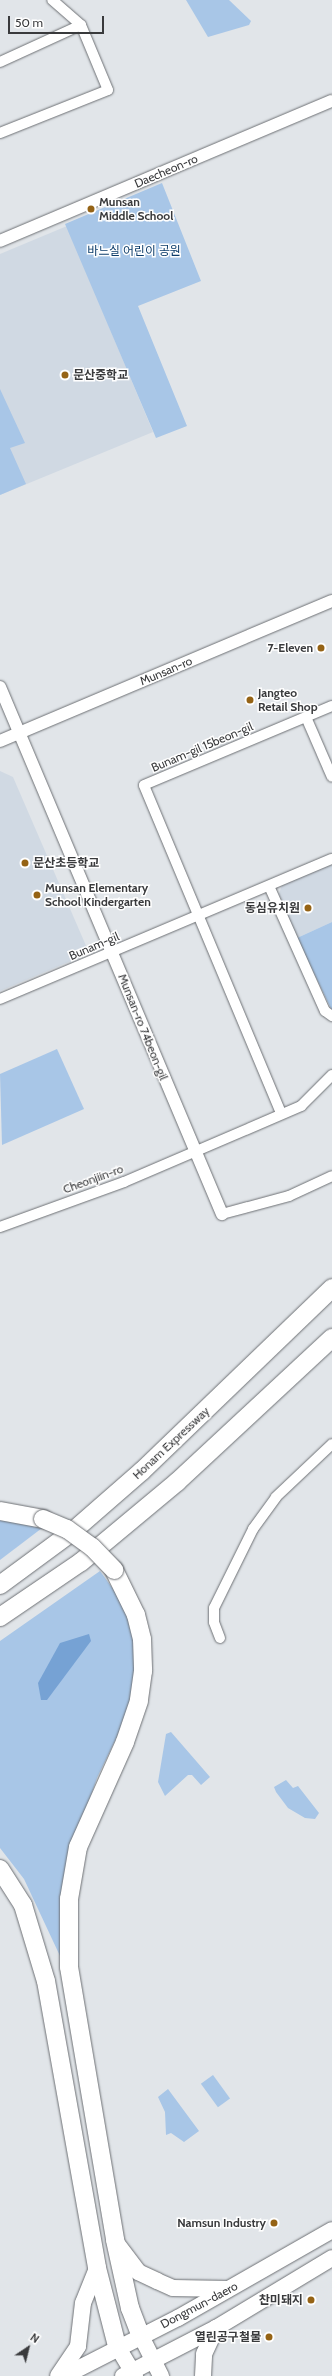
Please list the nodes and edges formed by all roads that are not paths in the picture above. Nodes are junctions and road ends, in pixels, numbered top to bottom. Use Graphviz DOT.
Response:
graph roads {
  1 [pos="52,0"];
  2 [pos="81,26"];
  3 [pos="0,62"];
  4 [pos="332,101"];
  5 [pos="0,133"];
  6 [pos="0,241"];
  7 [pos="332,601"];
  8 [pos="0,687"];
  9 [pos="332,706"];
  10 [pos="306,717"];
  11 [pos="19,733"];
  12 [pos="0,741"];
  13 [pos="332,777"];
  14 [pos="332,859"];
  15 [pos="269,886"];
  16 [pos="197,915"];
  17 [pos="113,952"];
  18 [pos="0,998"];
  19 [pos="332,1016"];
  20 [pos="332,1075"];
  21 [pos="280,1113"];
  22 [pos="194,1151"];
  23 [pos="332,1176"];
  24 [pos="222,1214"];
  25 [pos="0,1227"];
  26 [pos="332,1288"];
  27 [pos="332,1338"];
  28 [pos="332,1444"];
  29 [pos="0,1511"];
  30 [pos="0,1585"];
  31 [pos="0,1617"];
  32 [pos="220,1638"];
  33 [pos="0,1869"];
  34 [pos="332,2230"];
  35 [pos="115,2240"];
  36 [pos="332,2258"];
  37 [pos="97,2268"];
  38 [pos="230,2289"];
  39 [pos="216,2328"];
  40 [pos="140,2334"];
  41 [pos="117,2346"];
  42 [pos="153,2359"];
  43 [pos="130,2374"];
  44 [pos="58,2376"];
  45 [pos="64,2376"];
  46 [pos="161,2376"];
  47 [pos="203,2376"];
  1 -- 2 [label="street"];
  2 -- 3 [label="street"];
  2 -- 5 [label="street"];
  4 -- 6 [label="street, Daecheon-ro"];
  7 -- 11 [label="street, Munsan-ro"];
  8 -- 11 [label="street, Munsan-ro 74beon-gil"];
  9 -- 10 [label="street, Bunam-gil 15beon-gil"];
  10 -- 13 [label="street"];
  10 -- 16 [label="street, Bunam-gil 15beon-gil"];
  11 -- 12 [label="street, Munsan-ro"];
  11 -- 17 [label="street, Munsan-ro 74beon-gil"];
  14 -- 15 [label="street, Bunam-gil"];
  15 -- 16 [label="street, Bunam-gil"];
  15 -- 19 [label="street"];
  16 -- 17 [label="street, Bunam-gil"];
  16 -- 21 [label="street"];
  17 -- 18 [label="street, Bunam-gil"];
  17 -- 22 [label="street, Munsan-ro 74beon-gil"];
  20 -- 21 [label="street, Cheonjiin-ro"];
  21 -- 22 [label="street, Cheonjiin-ro"];
  22 -- 24 [label="street, Munsan-ro 74beon-gil"];
  22 -- 25 [label="street, Cheonjiin-ro"];
  23 -- 24 [label="street, Munsan-ro 74beon-gil"];
  26 -- 30 [label="highway, Honam Expressway"];
  27 -- 31 [label="highway"];
  28 -- 32 [label="street"];
  29 -- 35 [label="highway, bridge"];
  33 -- 37 [label="highway"];
  34 -- 38 [label="main road, Dongmun-daero"];
  35 -- 38 [label="main road"];
  35 -- 40 [label="highway"];
  36 -- 39 [label="main road"];
  37 -- 41 [label="highway"];
  37 -- 44 [label="main road"];
  38 -- 40 [label="main road, Dongmun-daero"];
  39 -- 42 [label="main road"];
  39 -- 47 [label="main road"];
  40 -- 41 [label="main road, Dongmun-daero"];
  40 -- 42 [label="main road"];
  41 -- 43 [label="main road"];
  41 -- 45 [label="main road, Dongmun-daero"];
  42 -- 43 [label="main road"];
  42 -- 46 [label="main road"];
}
